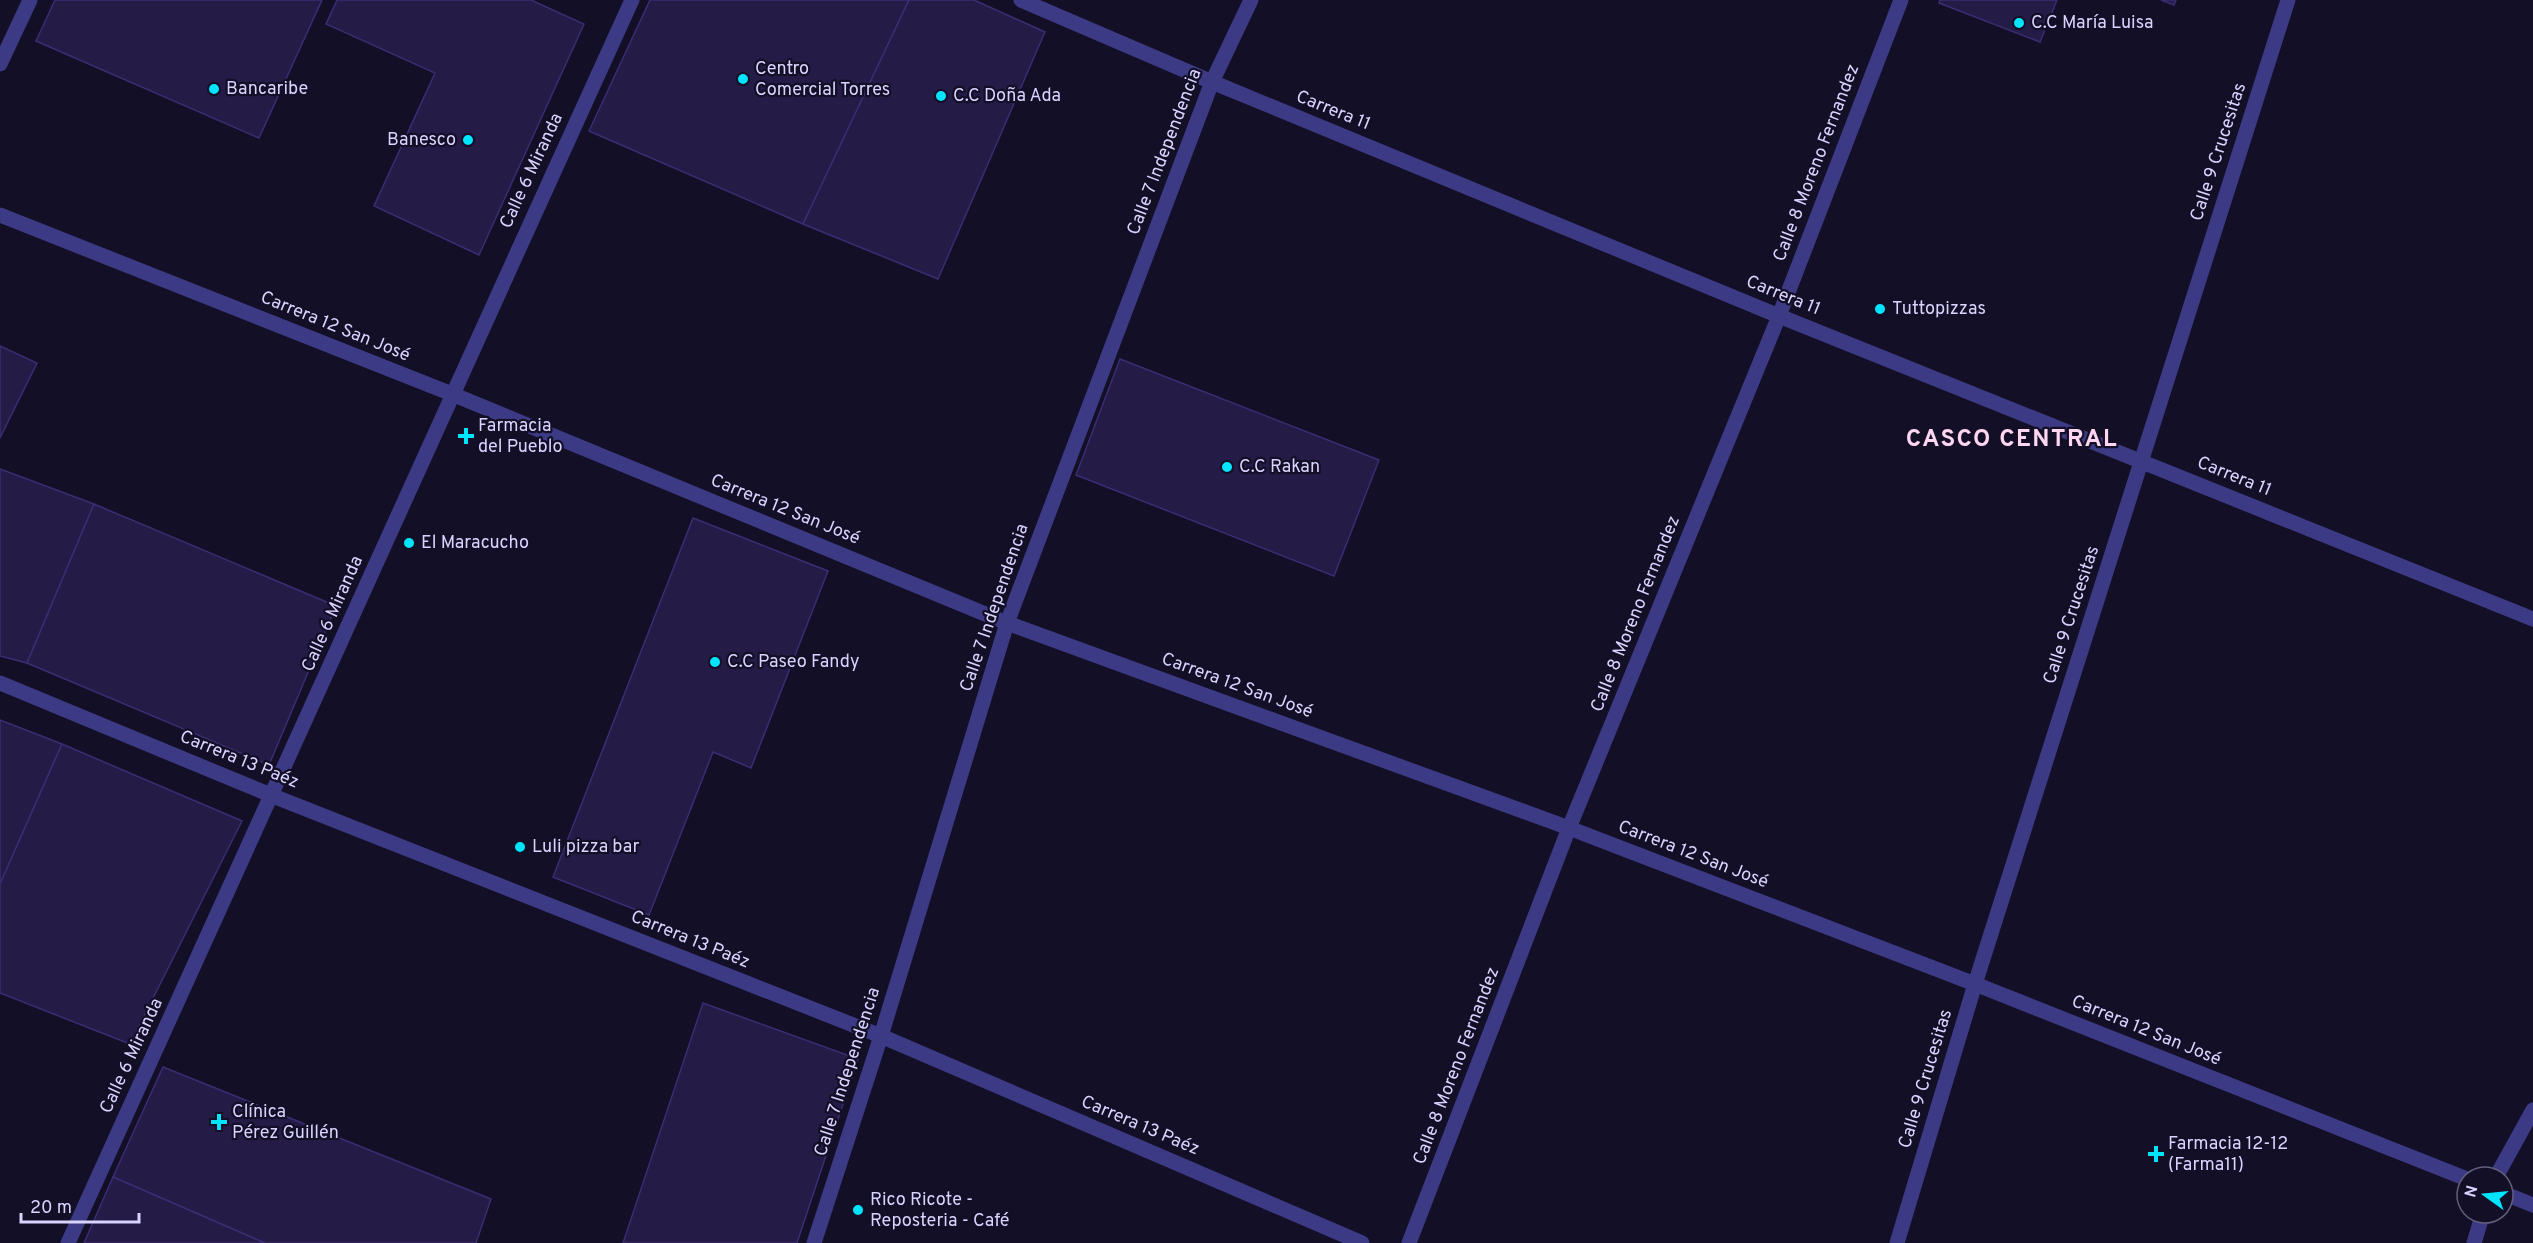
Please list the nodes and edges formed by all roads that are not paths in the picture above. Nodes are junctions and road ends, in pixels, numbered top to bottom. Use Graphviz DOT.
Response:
graph roads {
  1 [pos="30,0"];
  2 [pos="632,0"];
  3 [pos="1021,0"];
  4 [pos="1251,0"];
  5 [pos="1901,0"];
  6 [pos="2288,0"];
  7 [pos="0,64"];
  8 [pos="1212,82"];
  9 [pos="0,215"];
  10 [pos="1779,316"];
  11 [pos="452,394"];
  12 [pos="2141,460"];
  13 [pos="2533,619"];
  14 [pos="1007,623"];
  15 [pos="0,683"];
  16 [pos="273,796"];
  17 [pos="1569,828"];
  18 [pos="1975,984"];
  19 [pos="881,1036"];
  20 [pos="2533,1110"];
  21 [pos="2503,1165"];
  22 [pos="2455,1174"];
  23 [pos="2515,1198"];
  24 [pos="2533,1205"];
  25 [pos="2479,1225"];
  26 [pos="68,1243"];
  27 [pos="814,1243"];
  28 [pos="1362,1243"];
  29 [pos="1409,1243"];
  30 [pos="1897,1243"];
  31 [pos="2474,1243"];
  1 -- 7 [label="street"];
  2 -- 11 [label="street, Calle 6 Miranda"];
  3 -- 8 [label="street, Carrera 11"];
  4 -- 8 [label="street, Calle 7 Independencia"];
  5 -- 10 [label="street, Calle 8 Moreno Fernandez"];
  6 -- 12 [label="street, Calle 9 Crucesitas"];
  8 -- 10 [label="street, Carrera 11"];
  8 -- 14 [label="street, Calle 7 Independencia"];
  9 -- 11 [label="street, Carrera 12 San José"];
  10 -- 12 [label="street, Carrera 11"];
  10 -- 17 [label="street, Calle 8 Moreno Fernandez"];
  11 -- 14 [label="street, Carrera 12 San José"];
  11 -- 16 [label="street, Calle 6 Miranda"];
  12 -- 13 [label="street, Carrera 11"];
  12 -- 18 [label="street, Calle 9 Crucesitas"];
  14 -- 17 [label="street, Carrera 12 San José"];
  14 -- 19 [label="street, Calle 7 Independencia"];
  15 -- 16 [label="street, Carrera 13 Paéz"];
  16 -- 19 [label="street, Carrera 13 Paéz"];
  16 -- 26 [label="street, Calle 6 Miranda"];
  17 -- 18 [label="street, Carrera 12 San José"];
  17 -- 29 [label="street, Calle 8 Moreno Fernandez"];
  18 -- 22 [label="street, Carrera 12 San José"];
  18 -- 30 [label="street, Calle 9 Crucesitas"];
  19 -- 27 [label="street, Calle 7 Independencia"];
  19 -- 28 [label="street, Carrera 13 Paéz"];
  20 -- 21 [label="street"];
  23 -- 24 [label="street"];
  25 -- 31 [label="street"];
}
